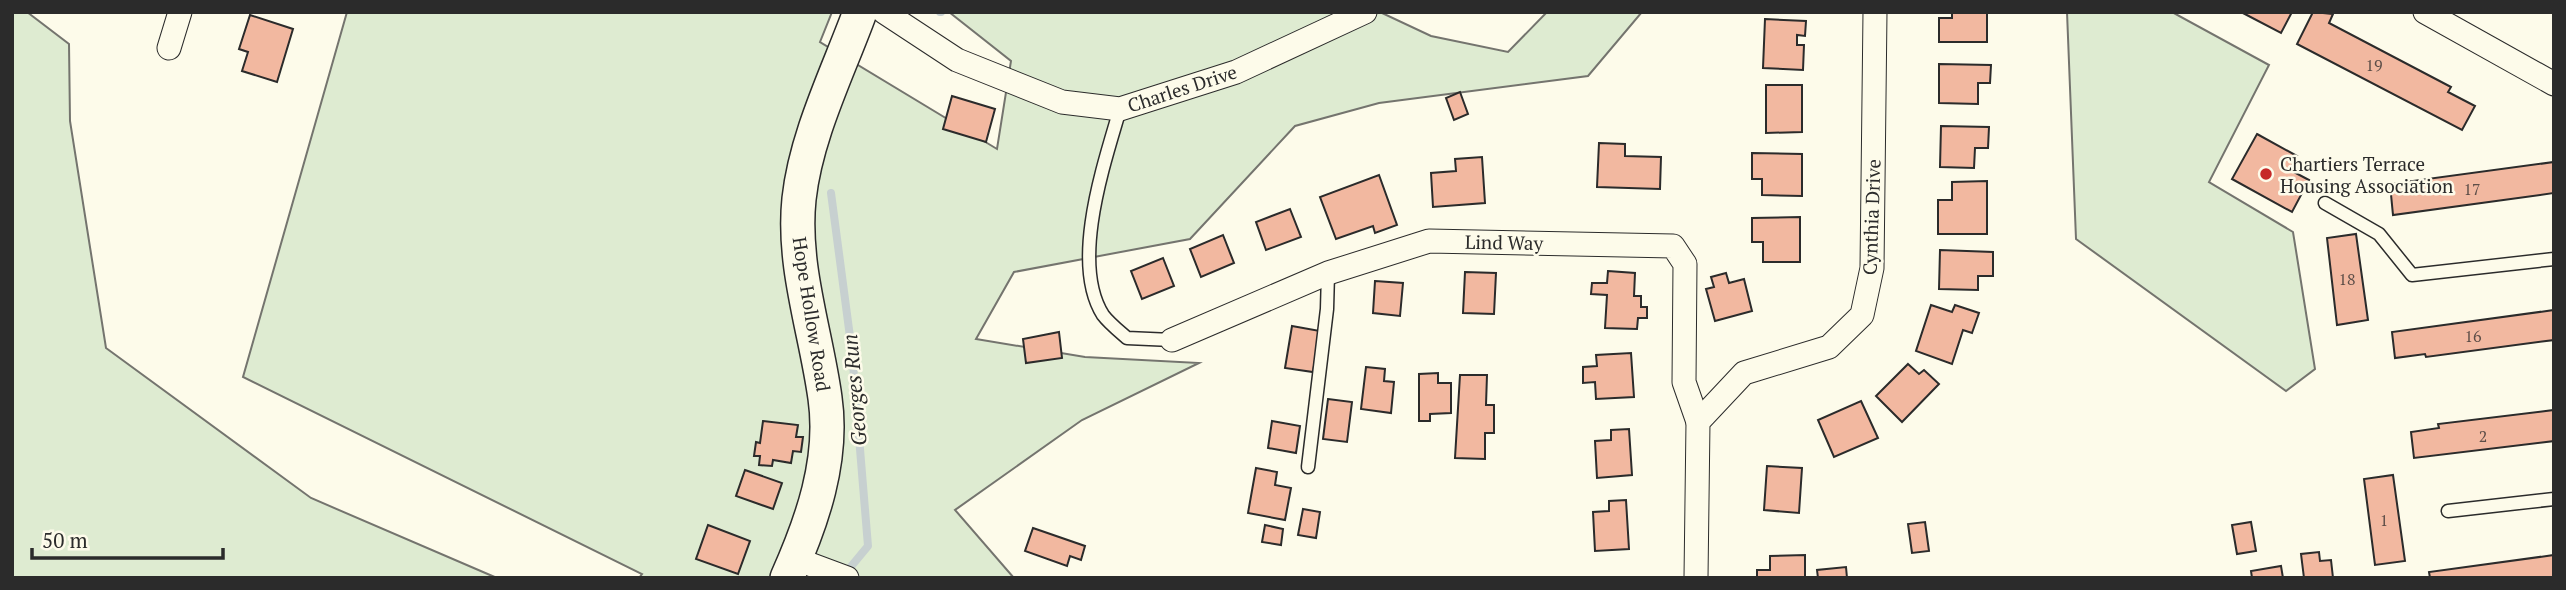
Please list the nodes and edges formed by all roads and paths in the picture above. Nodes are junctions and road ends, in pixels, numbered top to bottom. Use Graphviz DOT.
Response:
graph roads {
  1 [pos="180,12"];
  2 [pos="860,12"];
  3 [pos="884,12"];
  4 [pos="1365,12"];
  5 [pos="1875,12"];
  6 [pos="2425,12"];
  7 [pos="169,48"];
  8 [pos="2554,84"];
  9 [pos="1120,109"];
  10 [pos="2325,203"];
  11 [pos="2554,259"];
  12 [pos="1328,273"];
  13 [pos="1172,340"];
  14 [pos="1698,422"];
  15 [pos="1308,467"];
  16 [pos="2554,499"];
  17 [pos="2448,511"];
  18 [pos="802,568"];
  19 [pos="847,578"];
  20 [pos="1696,578"];
  1 -- 7 [label="street"];
  2 -- 18 [label="main road, Hope Hollow Road"];
  3 -- 9 [label="street, Charles Drive"];
  4 -- 9 [label="street, Charles Drive"];
  5 -- 14 [label="street, Cynthia Drive"];
  6 -- 8 [label="street"];
  9 -- 13 [label="lane"];
  10 -- 11 [label="lane"];
  12 -- 13 [label="street, Lind Way"];
  12 -- 14 [label="street, Lind Way"];
  12 -- 15 [label="lane"];
  14 -- 20 [label="street"];
  16 -- 17 [label="lane"];
  18 -- 19 [label="street"];
}
